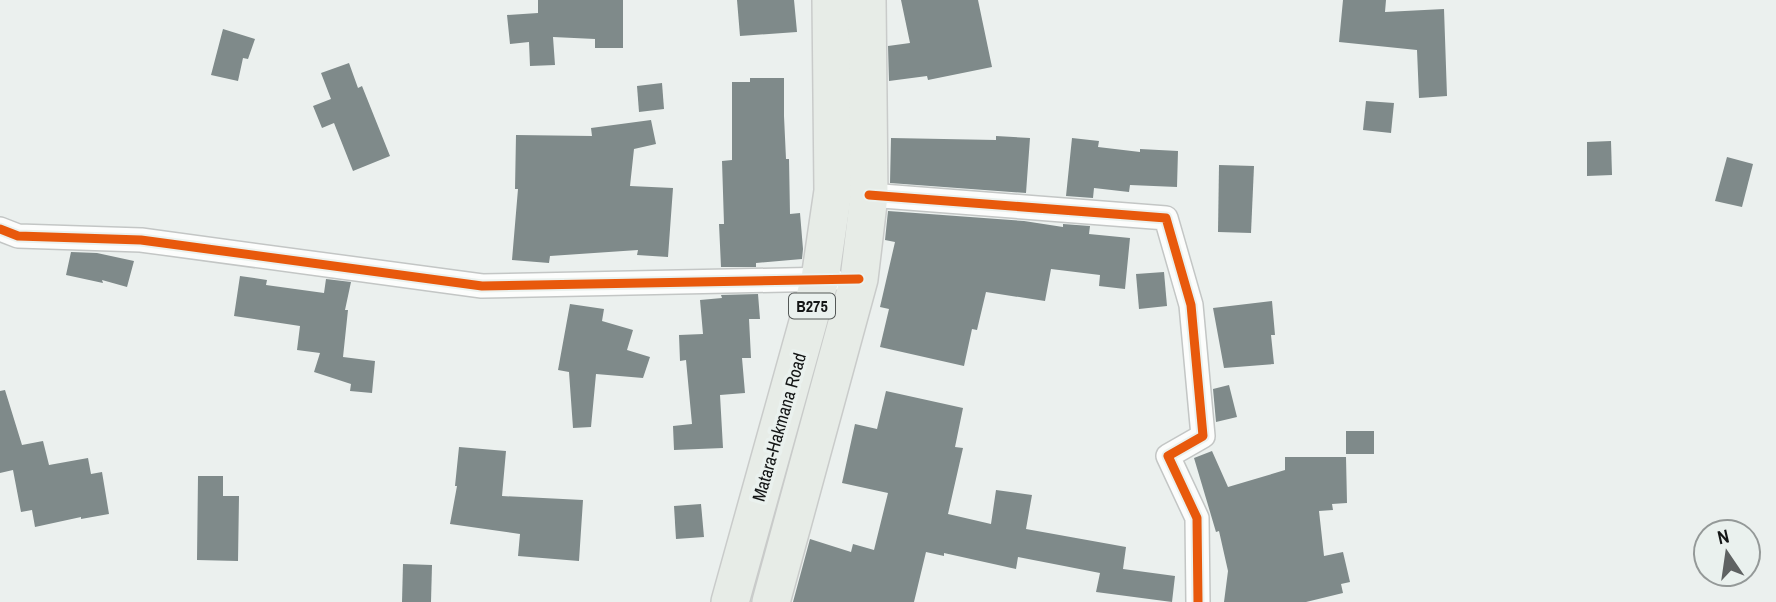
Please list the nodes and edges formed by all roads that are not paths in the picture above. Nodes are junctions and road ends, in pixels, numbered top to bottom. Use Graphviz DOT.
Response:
graph roads {
  1 [pos="831,0"];
  2 [pos="867,0"];
  3 [pos="869,195"];
  4 [pos="0,229"];
  5 [pos="820,279"];
  6 [pos="859,279"];
  7 [pos="730,602"];
  8 [pos="771,602"];
  9 [pos="1198,602"];
  1 -- 5 [label="main road, Matara-Hakmana Road / B275"];
  2 -- 3 [label="main road, B275"];
  3 -- 6 [label="main road, B275"];
  3 -- 9 [label="street"];
  4 -- 5 [label="street"];
  5 -- 6 [label="street"];
  5 -- 7 [label="main road, Matara-Hakmana Road / B275"];
  6 -- 8 [label="main road, B275"];
}
